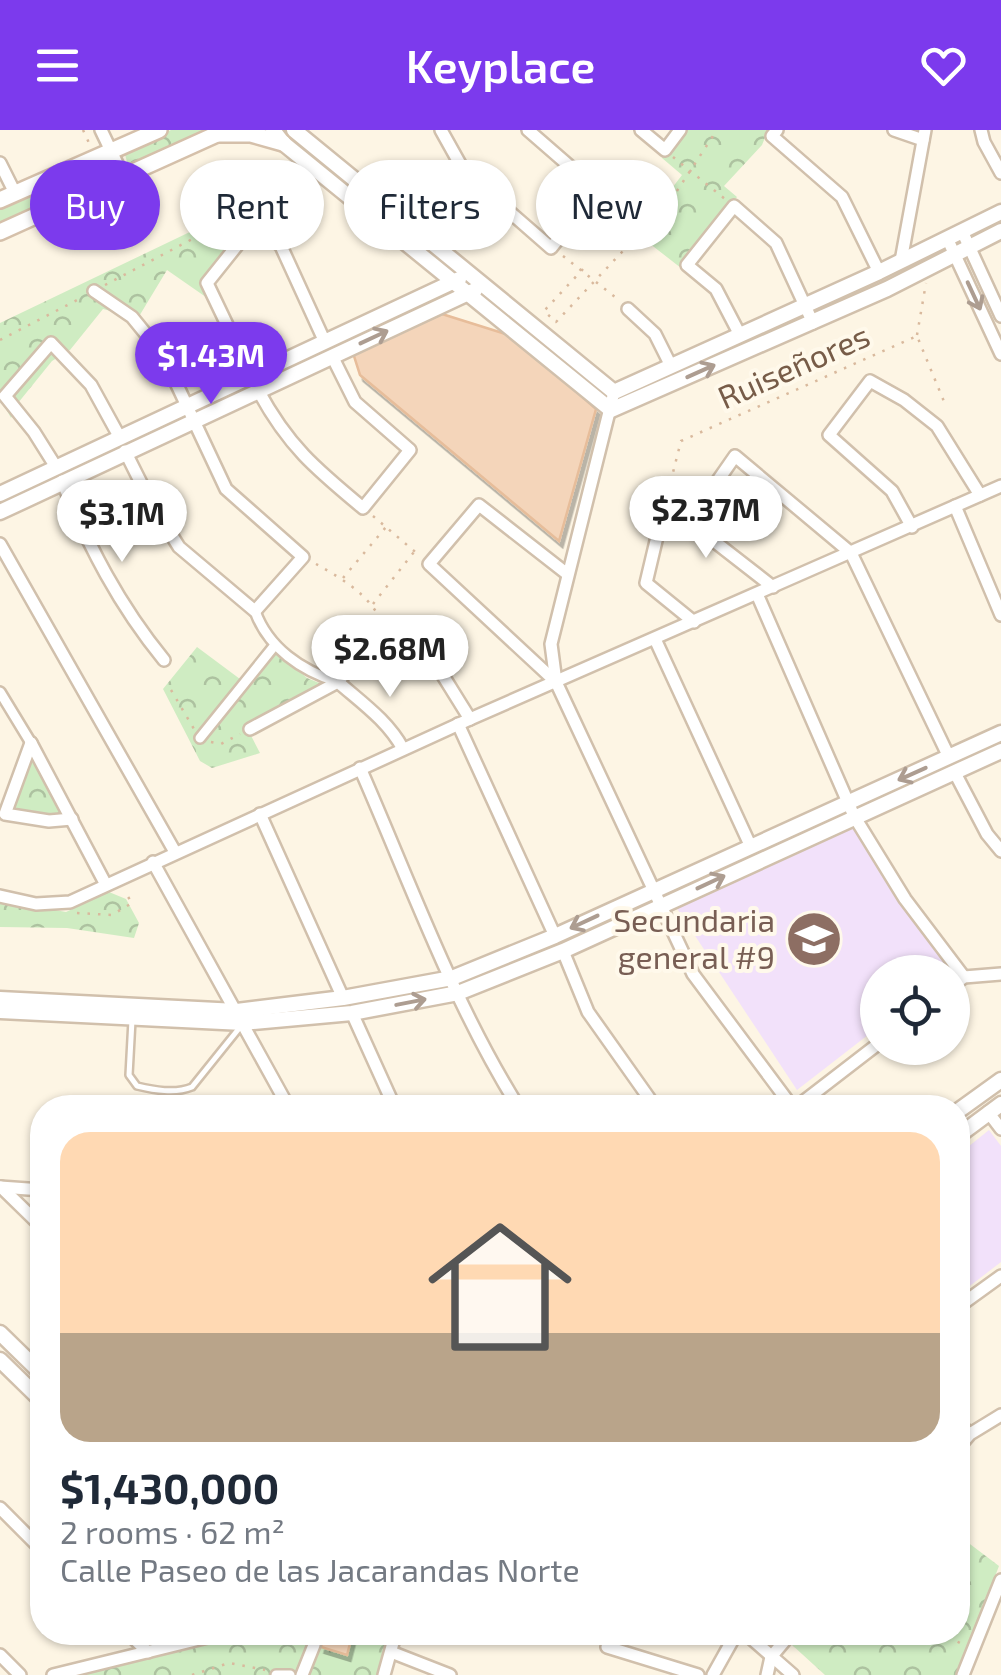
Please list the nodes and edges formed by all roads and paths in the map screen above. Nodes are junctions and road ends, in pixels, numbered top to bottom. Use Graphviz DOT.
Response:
graph roads {
  1 [pos="101,130"];
  2 [pos="159,130"];
  3 [pos="440,130"];
  4 [pos="528,130"];
  5 [pos="641,130"];
  6 [pos="680,130"];
  7 [pos="717,130"];
  8 [pos="894,130"];
  9 [pos="982,130"];
  10 [pos="222,132"];
  11 [pos="775,133"];
  12 [pos="283,134"];
  13 [pos="924,135"];
  14 [pos="112,150"];
  15 [pos="665,150"];
  16 [pos="117,160"];
  17 [pos="160,160"];
  18 [pos="562,160"];
  19 [pos="0,163"];
  20 [pos="692,172"];
  21 [pos="1001,173"];
  22 [pos="7,196"];
  23 [pos="734,206"];
  24 [pos="1001,212"];
  25 [pos="30,218"];
  26 [pos="1001,230"];
  27 [pos="962,231"];
  28 [pos="0,232"];
  29 [pos="536,235"];
  30 [pos="947,238"];
  31 [pos="180,245"];
  32 [pos="969,247"];
  33 [pos="233,250"];
  34 [pos="283,250"];
  35 [pos="554,250"];
  36 [pos="955,254"];
  37 [pos="901,262"];
  38 [pos="929,268"];
  39 [pos="583,269"];
  40 [pos="879,272"];
  41 [pos="469,274"];
  42 [pos="596,279"];
  43 [pos="454,282"];
  44 [pos="483,286"];
  45 [pos="94,290"];
  46 [pos="468,294"];
  47 [pos="806,305"];
  48 [pos="628,308"];
  49 [pos="1001,316"];
  50 [pos="813,322"];
  51 [pos="740,336"];
  52 [pos="917,336"];
  53 [pos="0,340"];
  54 [pos="324,340"];
  55 [pos="1001,354"];
  56 [pos="332,356"];
  57 [pos="672,366"];
  58 [pos="251,375"];
  59 [pos="258,390"];
  60 [pos="614,392"];
  61 [pos="945,404"];
  62 [pos="611,410"];
  63 [pos="190,412"];
  64 [pos="119,436"];
  65 [pos="125,452"];
  66 [pos="59,474"];
  67 [pos="1001,486"];
  68 [pos="0,494"];
  69 [pos="980,496"];
  70 [pos="666,503"];
  71 [pos="955,506"];
  72 [pos="363,508"];
  73 [pos="0,512"];
  74 [pos="690,522"];
  75 [pos="912,526"];
  76 [pos="386,527"];
  77 [pos="0,544"];
  78 [pos="414,552"];
  79 [pos="852,553"];
  80 [pos="303,556"];
  81 [pos="429,564"];
  82 [pos="566,574"];
  83 [pos="342,579"];
  84 [pos="772,587"];
  85 [pos="757,594"];
  86 [pos="372,605"];
  87 [pos="255,611"];
  88 [pos="1001,615"];
  89 [pos="694,622"];
  90 [pos="384,625"];
  91 [pos="654,638"];
  92 [pos="275,645"];
  93 [pos="164,660"];
  94 [pos="338,682"];
  95 [pos="556,682"];
  96 [pos="172,690"];
  97 [pos="0,692"];
  98 [pos="464,722"];
  99 [pos="250,729"];
  100 [pos="1001,733"];
  101 [pos="200,738"];
  102 [pos="31,743"];
  103 [pos="403,749"];
  104 [pos="1001,751"];
  105 [pos="948,757"];
  106 [pos="360,768"];
  107 [pos="956,772"];
  108 [pos="851,810"];
  109 [pos="3,813"];
  110 [pos="260,814"];
  111 [pos="72,819"];
  112 [pos="751,847"];
  113 [pos="1001,851"];
  114 [pos="175,852"];
  115 [pos="153,862"];
  116 [pos="105,883"];
  117 [pos="0,896"];
  118 [pos="655,899"];
  119 [pos="555,936"];
  120 [pos="562,951"];
  121 [pos="948,955"];
  122 [pos="1001,974"];
  123 [pos="970,977"];
  124 [pos="455,985"];
  125 [pos="343,998"];
  126 [pos="0,999"];
  127 [pos="20,1006"];
  128 [pos="0,1011"];
  129 [pos="169,1014"];
  130 [pos="352,1014"];
  131 [pos="132,1017"];
  132 [pos="240,1017"];
  133 [pos="860,1058"];
  134 [pos="1001,1080"];
  135 [pos="282,1095"];
  136 [pos="389,1095"];
  137 [pos="511,1095"];
  138 [pos="647,1095"];
  139 [pos="784,1095"];
  140 [pos="811,1095"];
  141 [pos="970,1102"];
  142 [pos="995,1108"];
  143 [pos="970,1127"];
  144 [pos="1001,1130"];
  145 [pos="0,1186"];
  146 [pos="30,1189"];
  147 [pos="30,1215"];
  148 [pos="1001,1276"];
  149 [pos="970,1298"];
  150 [pos="1,1335"];
  151 [pos="0,1360"];
  152 [pos="30,1363"];
  153 [pos="30,1389"];
  154 [pos="1001,1416"];
  155 [pos="970,1434"];
  156 [pos="0,1508"];
  157 [pos="30,1538"];
  158 [pos="1001,1580"];
  159 [pos="141,1645"];
  160 [pos="176,1645"];
  161 [pos="314,1645"];
  162 [pos="393,1645"];
  163 [pos="732,1645"];
  164 [pos="756,1645"];
  165 [pos="781,1645"];
  166 [pos="965,1645"];
  167 [pos="607,1646"];
  168 [pos="973,1649"];
  169 [pos="148,1652"];
  170 [pos="391,1652"];
  171 [pos="0,1655"];
  172 [pos="771,1657"];
  173 [pos="20,1675"];
  174 [pos="53,1675"];
  175 [pos="192,1675"];
  176 [pos="284,1675"];
  177 [pos="302,1675"];
  178 [pos="384,1675"];
  179 [pos="450,1675"];
  180 [pos="698,1675"];
  181 [pos="713,1675"];
  182 [pos="767,1675"];
  183 [pos="793,1675"];
  184 [pos="963,1675"];
  1 -- 14 [label="street"];
  2 -- 14 [label="main road"];
  3 -- 29 [label="street"];
  4 -- 18 [label="street"];
  5 -- 15 [label="street"];
  6 -- 15 [label="street"];
  7 -- 20 [label="path"];
  8 -- 13 [label="street"];
  9 -- 21 [label="street"];
  10 -- 12 [label="main road"];
  10 -- 17 [label="main road"];
  11 -- 40 [label="street"];
  12 -- 41 [label="street"];
  12 -- 43 [label="street"];
  13 -- 37 [label="street"];
  14 -- 16 [label="street"];
  14 -- 22 [label="main road"];
  15 -- 20 [label="path"];
  19 -- 22 [label="street"];
  20 -- 23 [label="path"];
  20 -- 42 [label="path"];
  23 -- 47 [label="street"];
  23 -- 51 [label="street"];
  24 -- 27 [label="street"];
  25 -- 28 [label="main road"];
  26 -- 32 [label="street"];
  27 -- 30 [label="street"];
  27 -- 32 [label="street"];
  30 -- 36 [label="street"];
  30 -- 37 [label="street"];
  31 -- 45 [label="path"];
  32 -- 36 [label="street"];
  32 -- 49 [label="street"];
  33 -- 58 [label="street"];
  34 -- 54 [label="street"];
  35 -- 39 [label="path"];
  36 -- 38 [label="street"];
  36 -- 55 [label="street, one-way"];
  37 -- 40 [label="street"];
  38 -- 50 [label="street"];
  38 -- 52 [label="path"];
  39 -- 42 [label="path"];
  39 -- 42 [label="path"];
  40 -- 47 [label="street"];
  41 -- 43 [label="street"];
  41 -- 44 [label="street"];
  42 -- 48 [label="path"];
  43 -- 46 [label="street"];
  43 -- 54 [label="street"];
  44 -- 46 [label="street"];
  44 -- 60 [label="street"];
  45 -- 53 [label="path"];
  45 -- 63 [label="street"];
  56 -- 46 [label="street, one-way"];
  46 -- 62 [label="street"];
  47 -- 50 [label="street"];
  47 -- 51 [label="street"];
  48 -- 57 [label="street"];
  62 -- 50 [label="street, one-way"];
  51 -- 57 [label="street"];
  52 -- 61 [label="path, Ruiseñores"];
  52 -- 70 [label="path, Ruiseñores"];
  54 -- 58 [label="street"];
  56 -- 59 [label="street"];
  56 -- 72 [label="street"];
  57 -- 60 [label="street"];
  58 -- 63 [label="street"];
  59 -- 63 [label="street"];
  59 -- 72 [label="street"];
  60 -- 62 [label="street"];
  62 -- 82 [label="street"];
  63 -- 64 [label="street"];
  63 -- 65 [label="street"];
  63 -- 80 [label="street"];
  64 -- 66 [label="street"];
  64 -- 66 [label="street"];
  65 -- 66 [label="street"];
  65 -- 87 [label="street"];
  66 -- 68 [label="street"];
  66 -- 73 [label="street"];
  66 -- 93 [label="street"];
  67 -- 69 [label="street"];
  69 -- 71 [label="street"];
  69 -- 75 [label="street"];
  70 -- 74 [label="street"];
  70 -- 89 [label="street"];
  71 -- 75 [label="street"];
  71 -- 88 [label="street"];
  72 -- 76 [label="path"];
  74 -- 79 [label="street"];
  74 -- 84 [label="street"];
  75 -- 79 [label="street"];
  76 -- 78 [label="path"];
  76 -- 83 [label="path"];
  77 -- 114 [label="street"];
  78 -- 81 [label="path"];
  78 -- 86 [label="path"];
  79 -- 84 [label="street"];
  79 -- 105 [label="street"];
  80 -- 83 [label="path"];
  80 -- 87 [label="street"];
  81 -- 82 [label="street"];
  81 -- 95 [label="street"];
  82 -- 95 [label="street"];
  83 -- 86 [label="path"];
  84 -- 85 [label="street"];
  85 -- 89 [label="street"];
  85 -- 108 [label="street"];
  86 -- 90 [label="path"];
  87 -- 92 [label="street"];
  89 -- 91 [label="street"];
  90 -- 94 [label="street"];
  90 -- 98 [label="street"];
  91 -- 95 [label="street"];
  91 -- 112 [label="street"];
  92 -- 94 [label="street"];
  92 -- 101 [label="street"];
  94 -- 99 [label="street"];
  94 -- 103 [label="street"];
  95 -- 98 [label="street"];
  95 -- 118 [label="street"];
  96 -- 101 [label="path"];
  97 -- 102 [label="street"];
  98 -- 103 [label="street"];
  98 -- 119 [label="street"];
  99 -- 101 [label="path"];
  100 -- 105 [label="street"];
  102 -- 109 [label="street"];
  102 -- 111 [label="street"];
  103 -- 106 [label="street"];
  104 -- 107 [label="street"];
  105 -- 108 [label="street, one-way"];
  106 -- 110 [label="street"];
  106 -- 124 [label="street"];
  107 -- 108 [label="street"];
  107 -- 113 [label="street"];
  108 -- 112 [label="street"];
  118 -- 108 [label="street, one-way"];
  108 -- 121 [label="street"];
  109 -- 111 [label="street"];
  110 -- 114 [label="street"];
  110 -- 125 [label="street"];
  111 -- 116 [label="street"];
  112 -- 118 [label="street"];
  114 -- 115 [label="street"];
  115 -- 116 [label="street"];
  115 -- 132 [label="street"];
  116 -- 117 [label="street"];
  118 -- 119 [label="street, one-way"];
  118 -- 120 [label="street"];
  118 -- 139 [label="street"];
  119 -- 124 [label="street"];
  120 -- 124 [label="street"];
  120 -- 138 [label="street"];
  122 -- 123 [label="street"];
  124 -- 125 [label="street"];
  130 -- 124 [label="street, one-way"];
  124 -- 137 [label="street"];
  125 -- 132 [label="street"];
  126 -- 127 [label="street"];
  127 -- 128 [label="street"];
  127 -- 129 [label="street"];
  127 -- 131 [label="street"];
  129 -- 131 [label="street"];
  129 -- 132 [label="street"];
  130 -- 132 [label="street"];
  130 -- 136 [label="street"];
  131 -- 132 [label="lane"];
  132 -- 135 [label="street"];
  133 -- 140 [label="street"];
  134 -- 141 [label="street"];
  142 -- 143 [label="street"];
  142 -- 144 [label="street"];
  145 -- 146 [label="street"];
  145 -- 147 [label="street"];
  148 -- 149 [label="street"];
  150 -- 152 [label="street"];
  151 -- 153 [label="street"];
  154 -- 155 [label="street"];
  156 -- 157 [label="street"];
  158 -- 168 [label="street"];
  159 -- 169 [label="street"];
  160 -- 169 [label="street"];
  161 -- 177 [label="street"];
  162 -- 170 [label="street"];
  163 -- 181 [label="street"];
  164 -- 172 [label="street"];
  165 -- 172 [label="street"];
  166 -- 168 [label="path"];
  167 -- 180 [label="street"];
  168 -- 184 [label="street"];
  169 -- 174 [label="street"];
  170 -- 178 [label="street"];
  170 -- 179 [label="street"];
  171 -- 173 [label="street"];
  172 -- 182 [label="street"];
  172 -- 183 [label="street"];
  175 -- 176 [label="path"];
}
